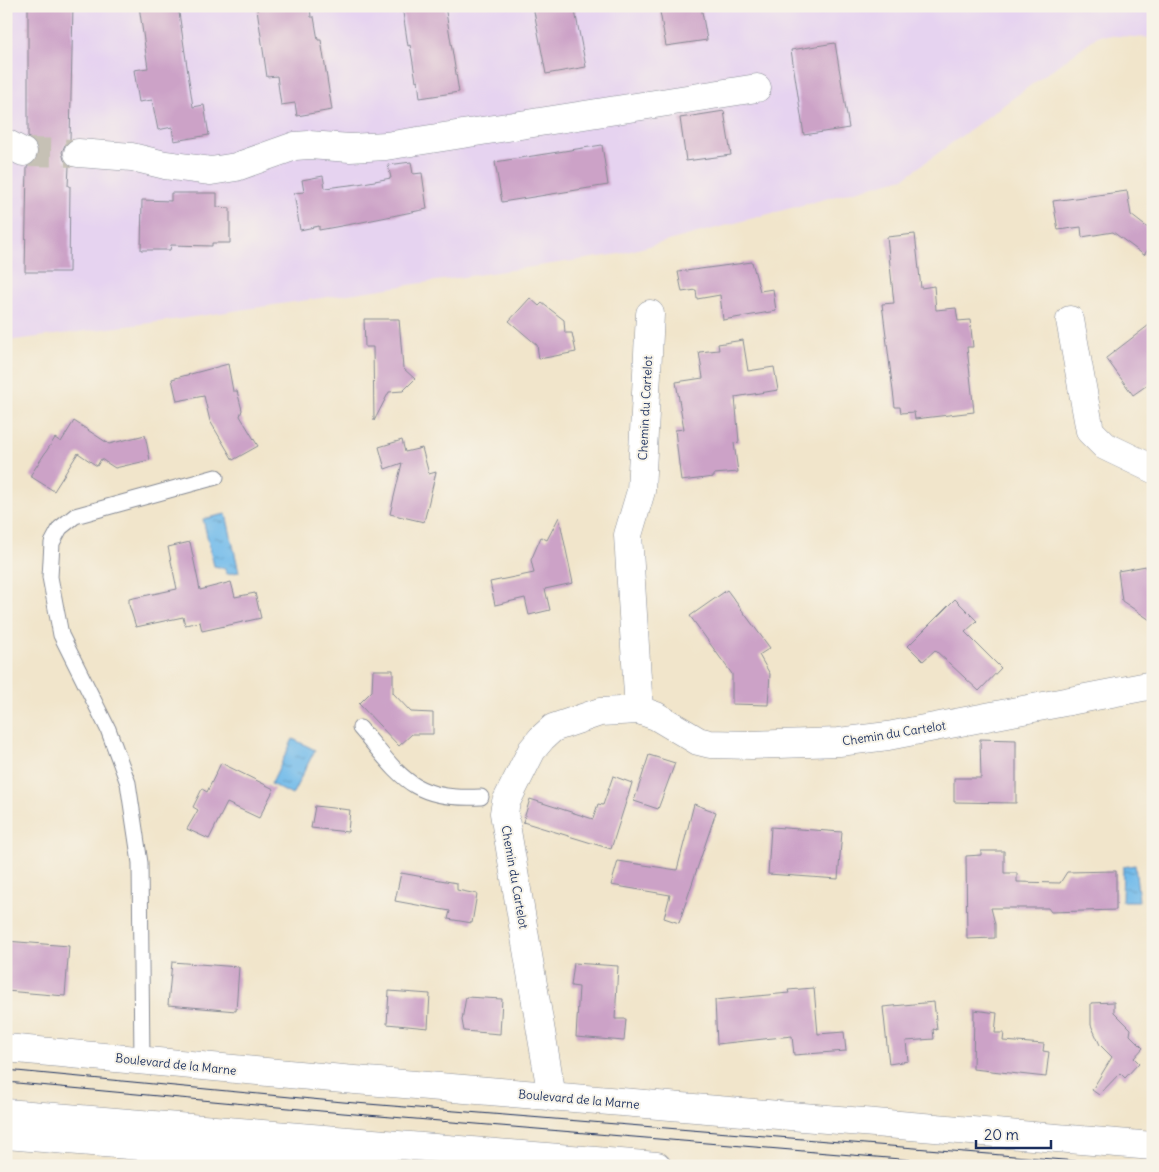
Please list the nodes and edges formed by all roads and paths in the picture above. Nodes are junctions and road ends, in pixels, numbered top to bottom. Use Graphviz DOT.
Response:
graph roads {
  1 [pos="757,88"];
  2 [pos="78,153"];
  3 [pos="650,314"];
  4 [pos="1070,320"];
  5 [pos="1153,469"];
  6 [pos="216,477"];
  7 [pos="1153,685"];
  8 [pos="639,710"];
  9 [pos="360,728"];
  10 [pos="480,798"];
  11 [pos="6,1048"];
  12 [pos="142,1060"];
  13 [pos="552,1097"];
  14 [pos="6,1113"];
  15 [pos="6,1135"];
  16 [pos="1153,1146"];
  17 [pos="385,1166"];
  18 [pos="656,1166"];
  1 -- 2 [label="street"];
  3 -- 8 [label="street, Chemin du Cartelot"];
  4 -- 5 [label="street"];
  6 -- 12 [label="lane"];
  7 -- 8 [label="street, Chemin du Cartelot"];
  8 -- 13 [label="street, Chemin du Cartelot"];
  9 -- 10 [label="lane"];
  11 -- 12 [label="street, Boulevard de la Marne"];
  12 -- 13 [label="street, Boulevard de la Marne"];
  13 -- 16 [label="street, Boulevard de la Marne"];
  14 -- 18 [label="street"];
  15 -- 17 [label="street"];
}
